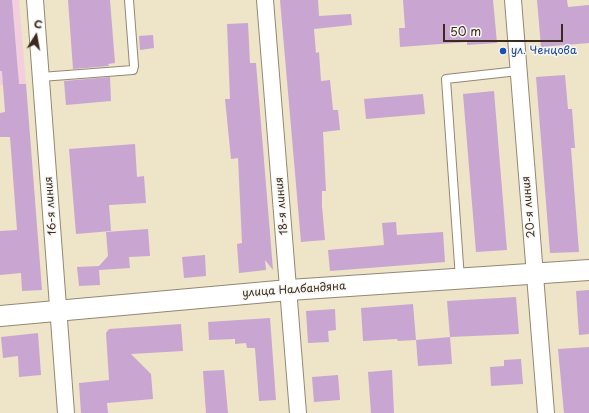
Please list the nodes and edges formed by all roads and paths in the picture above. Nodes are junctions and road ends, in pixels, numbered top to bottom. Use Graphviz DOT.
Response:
graph roads {
  1 [pos="35,0"];
  2 [pos="129,0"];
  3 [pos="265,0"];
  4 [pos="513,0"];
  5 [pos="518,71"];
  6 [pos="41,78"];
  7 [pos="589,270"];
  8 [pos="534,274"];
  9 [pos="460,279"];
  10 [pos="289,290"];
  11 [pos="58,310"];
  12 [pos="0,316"];
  13 [pos="66,413"];
  14 [pos="298,413"];
  15 [pos="546,413"];
  1 -- 6 [label="street, 16-я линия"];
  2 -- 6 [label="lane"];
  3 -- 10 [label="street, 18-я линия"];
  4 -- 5 [label="street, 20-я линия"];
  5 -- 8 [label="street, 20-я линия"];
  5 -- 9 [label="lane"];
  6 -- 11 [label="street, 16-я линия"];
  7 -- 8 [label="street, улица Налбандяна"];
  8 -- 9 [label="street, улица Налбандяна"];
  8 -- 15 [label="street, 20-я линия"];
  9 -- 10 [label="street, улица Налбандяна"];
  10 -- 11 [label="street, улица Налбандяна"];
  10 -- 14 [label="street, 18-я линия"];
  11 -- 12 [label="street, улица Налбандяна"];
  11 -- 13 [label="street, 16-я линия"];
}
